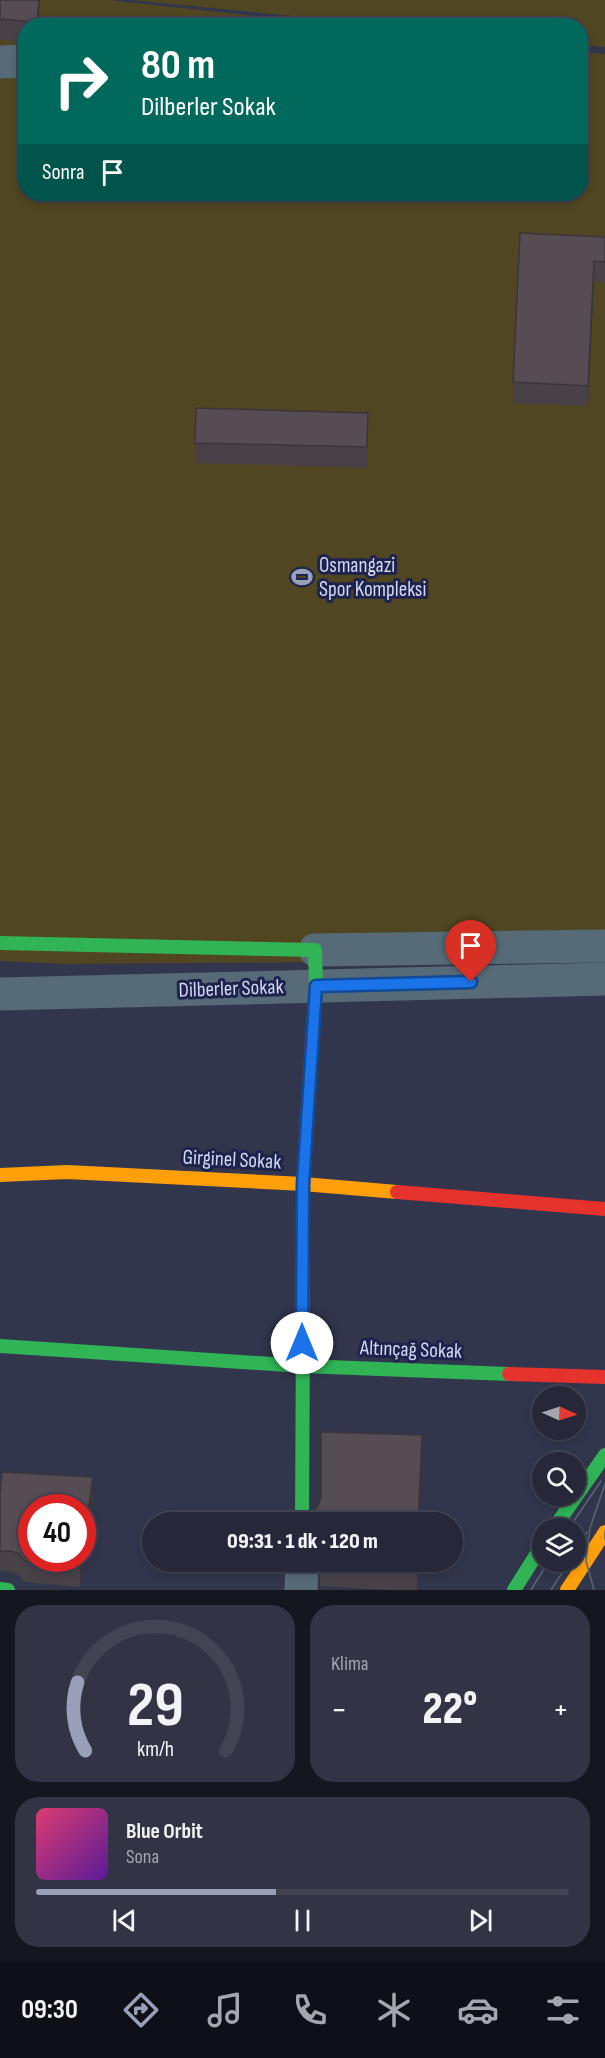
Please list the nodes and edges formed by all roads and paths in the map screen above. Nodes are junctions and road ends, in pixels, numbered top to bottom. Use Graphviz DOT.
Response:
graph roads {
  1 [pos="18,61"];
  2 [pos="0,62"];
  3 [pos="0,943"];
  4 [pos="605,946"];
  5 [pos="315,950"];
  6 [pos="605,979"];
  7 [pos="316,986"];
  8 [pos="0,994"];
  9 [pos="0,1175"];
  10 [pos="303,1184"];
  11 [pos="605,1209"];
  12 [pos="0,1346"];
  13 [pos="302,1366"];
  14 [pos="605,1377"];
  15 [pos="605,1455"];
  16 [pos="302,1512"];
  17 [pos="561,1518"];
  18 [pos="605,1532"];
  19 [pos="532,1561"];
  20 [pos="302,1572"];
  21 [pos="0,1589"];
  22 [pos="8,1590"];
  23 [pos="302,1590"];
  24 [pos="514,1590"];
  25 [pos="567,1590"];
  1 -- 2 [label="street"];
  3 -- 5 [label="street"];
  4 -- 5 [label="street"];
  5 -- 7 [label="street"];
  6 -- 7 [label="street, Dilberler Sokak"];
  7 -- 8 [label="street, Dilberler Sokak"];
  7 -- 10 [label="street"];
  9 -- 10 [label="street, Girginel Sokak"];
  10 -- 11 [label="street, Girginel Sokak"];
  10 -- 13 [label="street"];
  12 -- 13 [label="street, Altınçağ Sokak"];
  13 -- 14 [label="street, Altınçağ Sokak"];
  13 -- 16 [label="street"];
  15 -- 17 [label="street"];
  18 -- 25 [label="street"];
  19 -- 24 [label="street"];
  20 -- 23 [label="street"];
  21 -- 22 [label="street"];
}
